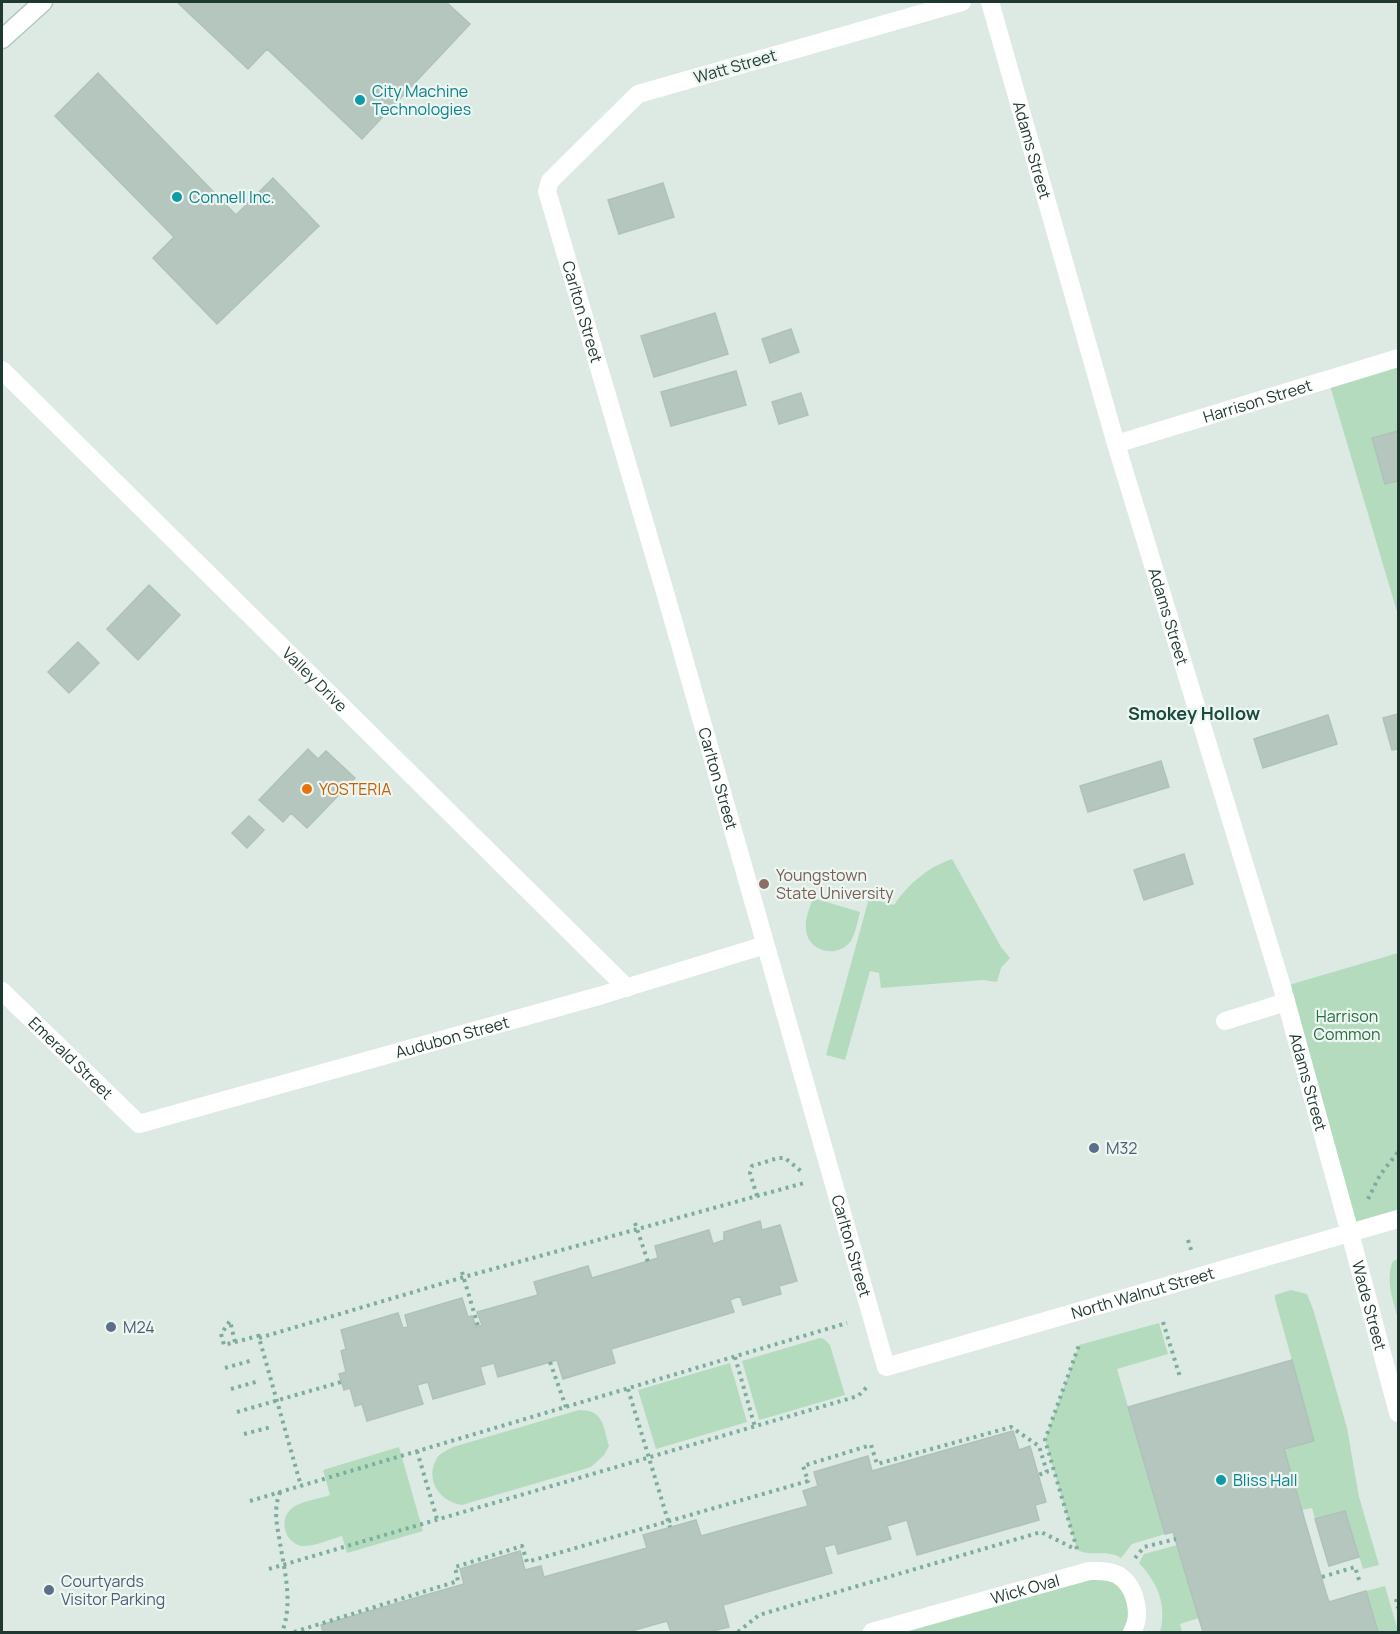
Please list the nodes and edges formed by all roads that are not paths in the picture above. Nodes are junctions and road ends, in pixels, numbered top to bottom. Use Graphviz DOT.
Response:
graph roads {
  1 [pos="43,2"];
  2 [pos="962,2"];
  3 [pos="990,2"];
  4 [pos="2,39"];
  5 [pos="548,191"];
  6 [pos="1398,358"];
  7 [pos="2,370"];
  8 [pos="1116,444"];
  9 [pos="765,945"];
  10 [pos="627,988"];
  11 [pos="2,991"];
  12 [pos="1286,1002"];
  13 [pos="1225,1021"];
  14 [pos="139,1124"];
  15 [pos="1398,1220"];
  16 [pos="1350,1233"];
  17 [pos="886,1367"];
  18 [pos="1398,1413"];
  19 [pos="872,1632"];
  20 [pos="1132,1632"];
  1 -- 4 [label="street"];
  2 -- 5 [label="street, Watt Street"];
  3 -- 8 [label="street, Adams Street"];
  5 -- 9 [label="street, Carlton Street"];
  6 -- 8 [label="street, Harrison Street"];
  7 -- 10 [label="street, Valley Drive"];
  8 -- 12 [label="street, Adams Street"];
  9 -- 10 [label="street, Audubon Street"];
  9 -- 17 [label="street, Carlton Street"];
  10 -- 14 [label="street, Audubon Street"];
  11 -- 14 [label="street, Emerald Street"];
  12 -- 13 [label="street"];
  12 -- 16 [label="street, Adams Street"];
  15 -- 16 [label="street, North Walnut Street"];
  16 -- 17 [label="street, North Walnut Street"];
  16 -- 18 [label="street, Wade Street"];
  19 -- 20 [label="street, Wick Oval"];
}
